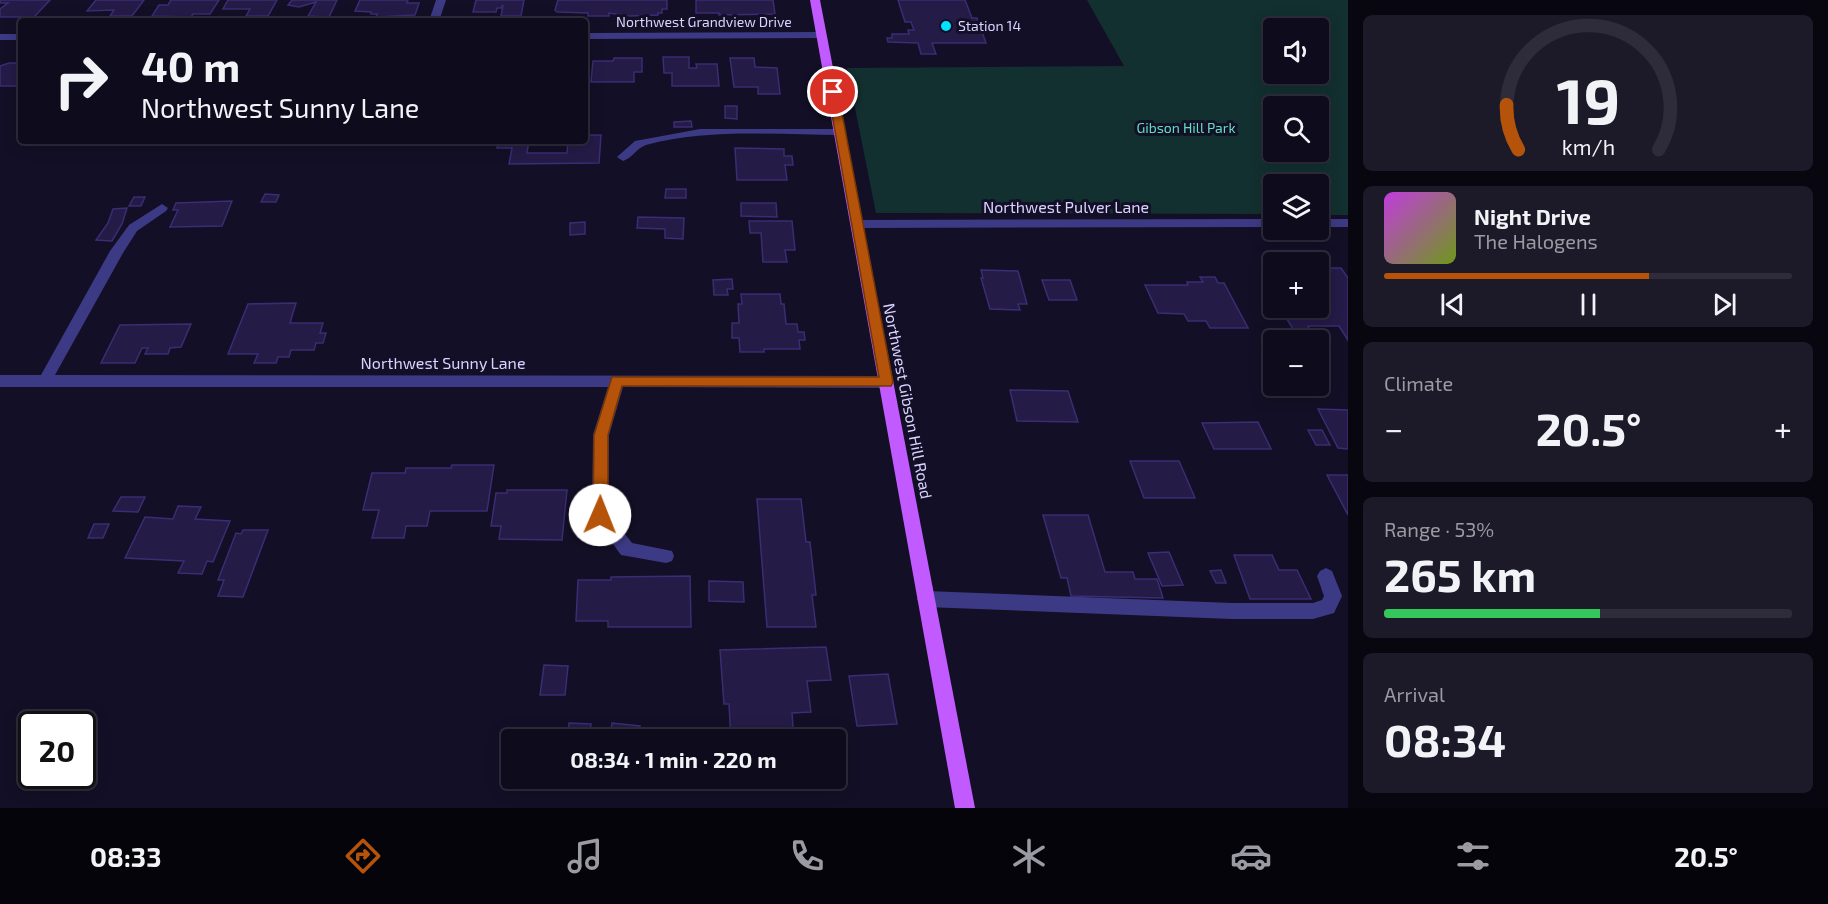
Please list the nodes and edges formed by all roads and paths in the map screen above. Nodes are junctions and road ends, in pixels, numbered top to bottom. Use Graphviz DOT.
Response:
graph roads {
  1 [pos="441,0"];
  2 [pos="815,0"];
  3 [pos="435,18"];
  4 [pos="822,35"];
  5 [pos="588,36"];
  6 [pos="0,37"];
  7 [pos="18,37"];
  8 [pos="841,132"];
  9 [pos="623,157"];
  10 [pos="162,208"];
  11 [pos="1263,223"];
  12 [pos="1329,223"];
  13 [pos="1348,223"];
  14 [pos="858,224"];
  15 [pos="0,381"];
  16 [pos="45,381"];
  17 [pos="617,381"];
  18 [pos="886,382"];
  19 [pos="666,556"];
  20 [pos="1326,576"];
  21 [pos="926,599"];
  22 [pos="965,808"];
  1 -- 3 [label="street"];
  2 -- 4 [label="main road, Northwest Gibson Hill Road"];
  4 -- 5 [label="street, Northwest Grandview Drive"];
  4 -- 8 [label="main road, Northwest Gibson Hill Road"];
  6 -- 7 [label="street"];
  8 -- 9 [label="street"];
  8 -- 14 [label="main road, Northwest Gibson Hill Road"];
  10 -- 16 [label="street"];
  11 -- 14 [label="street, Northwest Pulver Lane"];
  12 -- 13 [label="street"];
  14 -- 18 [label="main road, Northwest Gibson Hill Road"];
  15 -- 16 [label="street, Northwest Sunny Lane"];
  16 -- 17 [label="street, Northwest Sunny Lane"];
  17 -- 18 [label="street, Northwest Sunny Lane"];
  17 -- 19 [label="street"];
  18 -- 21 [label="main road, Northwest Gibson Hill Road"];
  20 -- 21 [label="street"];
  21 -- 22 [label="main road, Northwest Gibson Hill Road"];
}
